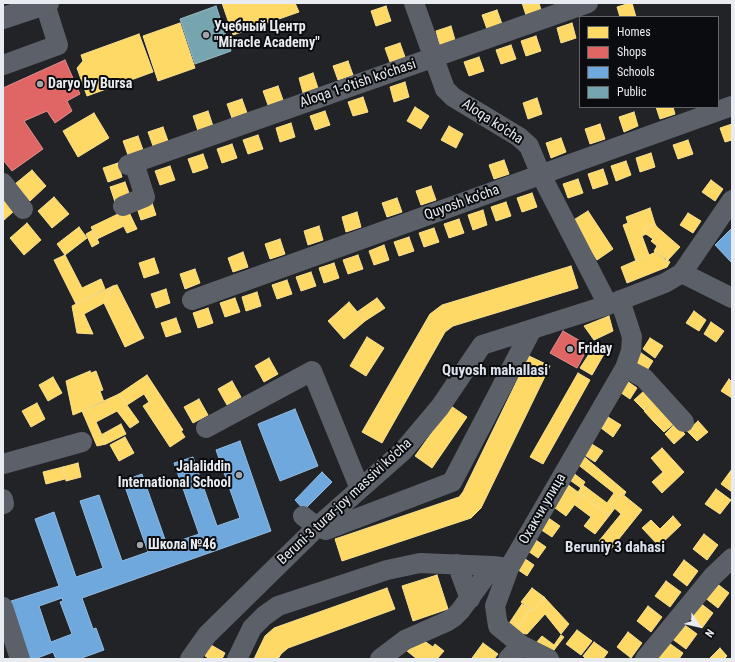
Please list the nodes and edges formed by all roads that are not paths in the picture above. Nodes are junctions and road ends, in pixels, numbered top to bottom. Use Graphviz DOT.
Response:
graph roads {
  1 [pos="414,3"];
  2 [pos="588,3"];
  3 [pos="40,5"];
  4 [pos="3,18"];
  5 [pos="433,58"];
  6 [pos="3,65"];
  7 [pos="732,106"];
  8 [pos="541,174"];
  9 [pos="3,183"];
  10 [pos="732,200"];
  11 [pos="123,206"];
  12 [pos="23,209"];
  13 [pos="682,273"];
  14 [pos="732,298"];
  15 [pos="192,300"];
  16 [pos="614,302"];
  17 [pos="532,329"];
  18 [pos="625,368"];
  19 [pos="684,422"];
  20 [pos="206,428"];
  21 [pos="82,442"];
  22 [pos="3,464"];
  23 [pos="360,489"];
  24 [pos="310,522"];
  25 [pos="732,558"];
  26 [pos="457,564"];
  27 [pos="501,567"];
  28 [pos="470,599"];
  29 [pos="3,607"];
  30 [pos="514,652"];
  31 [pos="20,659"];
  32 [pos="190,659"];
  33 [pos="237,659"];
  34 [pos="380,659"];
  35 [pos="549,659"];
  36 [pos="645,659"];
  1 -- 5 [label="street, Aloqa ko'cha"];
  2 -- 5 [label="street, Aloqa 1-o'tish ko'chasi"];
  3 -- 4 [label="main road"];
  3 -- 6 [label="street"];
  5 -- 8 [label="street, Aloqa ko'cha"];
  5 -- 11 [label="street, Aloqa 1-o'tish ko'chasi"];
  7 -- 8 [label="street, Quyosh ko'cha"];
  8 -- 15 [label="street, Quyosh ko'cha"];
  8 -- 16 [label="street, Aloqa ko'cha"];
  9 -- 12 [label="street"];
  10 -- 13 [label="street"];
  13 -- 14 [label="street"];
  13 -- 16 [label="street, Beruni-3 turar-joy massivi ko'cha"];
  16 -- 17 [label="street, Beruni-3 turar-joy massivi ko'cha"];
  16 -- 18 [label="street, Охакчи улица"];
  17 -- 23 [label="street, Beruni-3 turar-joy massivi ko'cha"];
  17 -- 24 [label="street"];
  18 -- 19 [label="street"];
  18 -- 27 [label="street, Охакчи улица"];
  20 -- 23 [label="street"];
  21 -- 22 [label="street"];
  23 -- 24 [label="street, Beruni-3 turar-joy massivi ko'cha"];
  24 -- 32 [label="street, Beruni-3 turar-joy massivi ko'cha"];
  25 -- 36 [label="street"];
  26 -- 27 [label="street"];
  26 -- 28 [label="street"];
  26 -- 33 [label="street"];
  27 -- 28 [label="street, Охакчи улица"];
  27 -- 30 [label="street"];
  28 -- 34 [label="street, Охакчи улица"];
  29 -- 31 [label="street"];
  30 -- 35 [label="street"];
}
